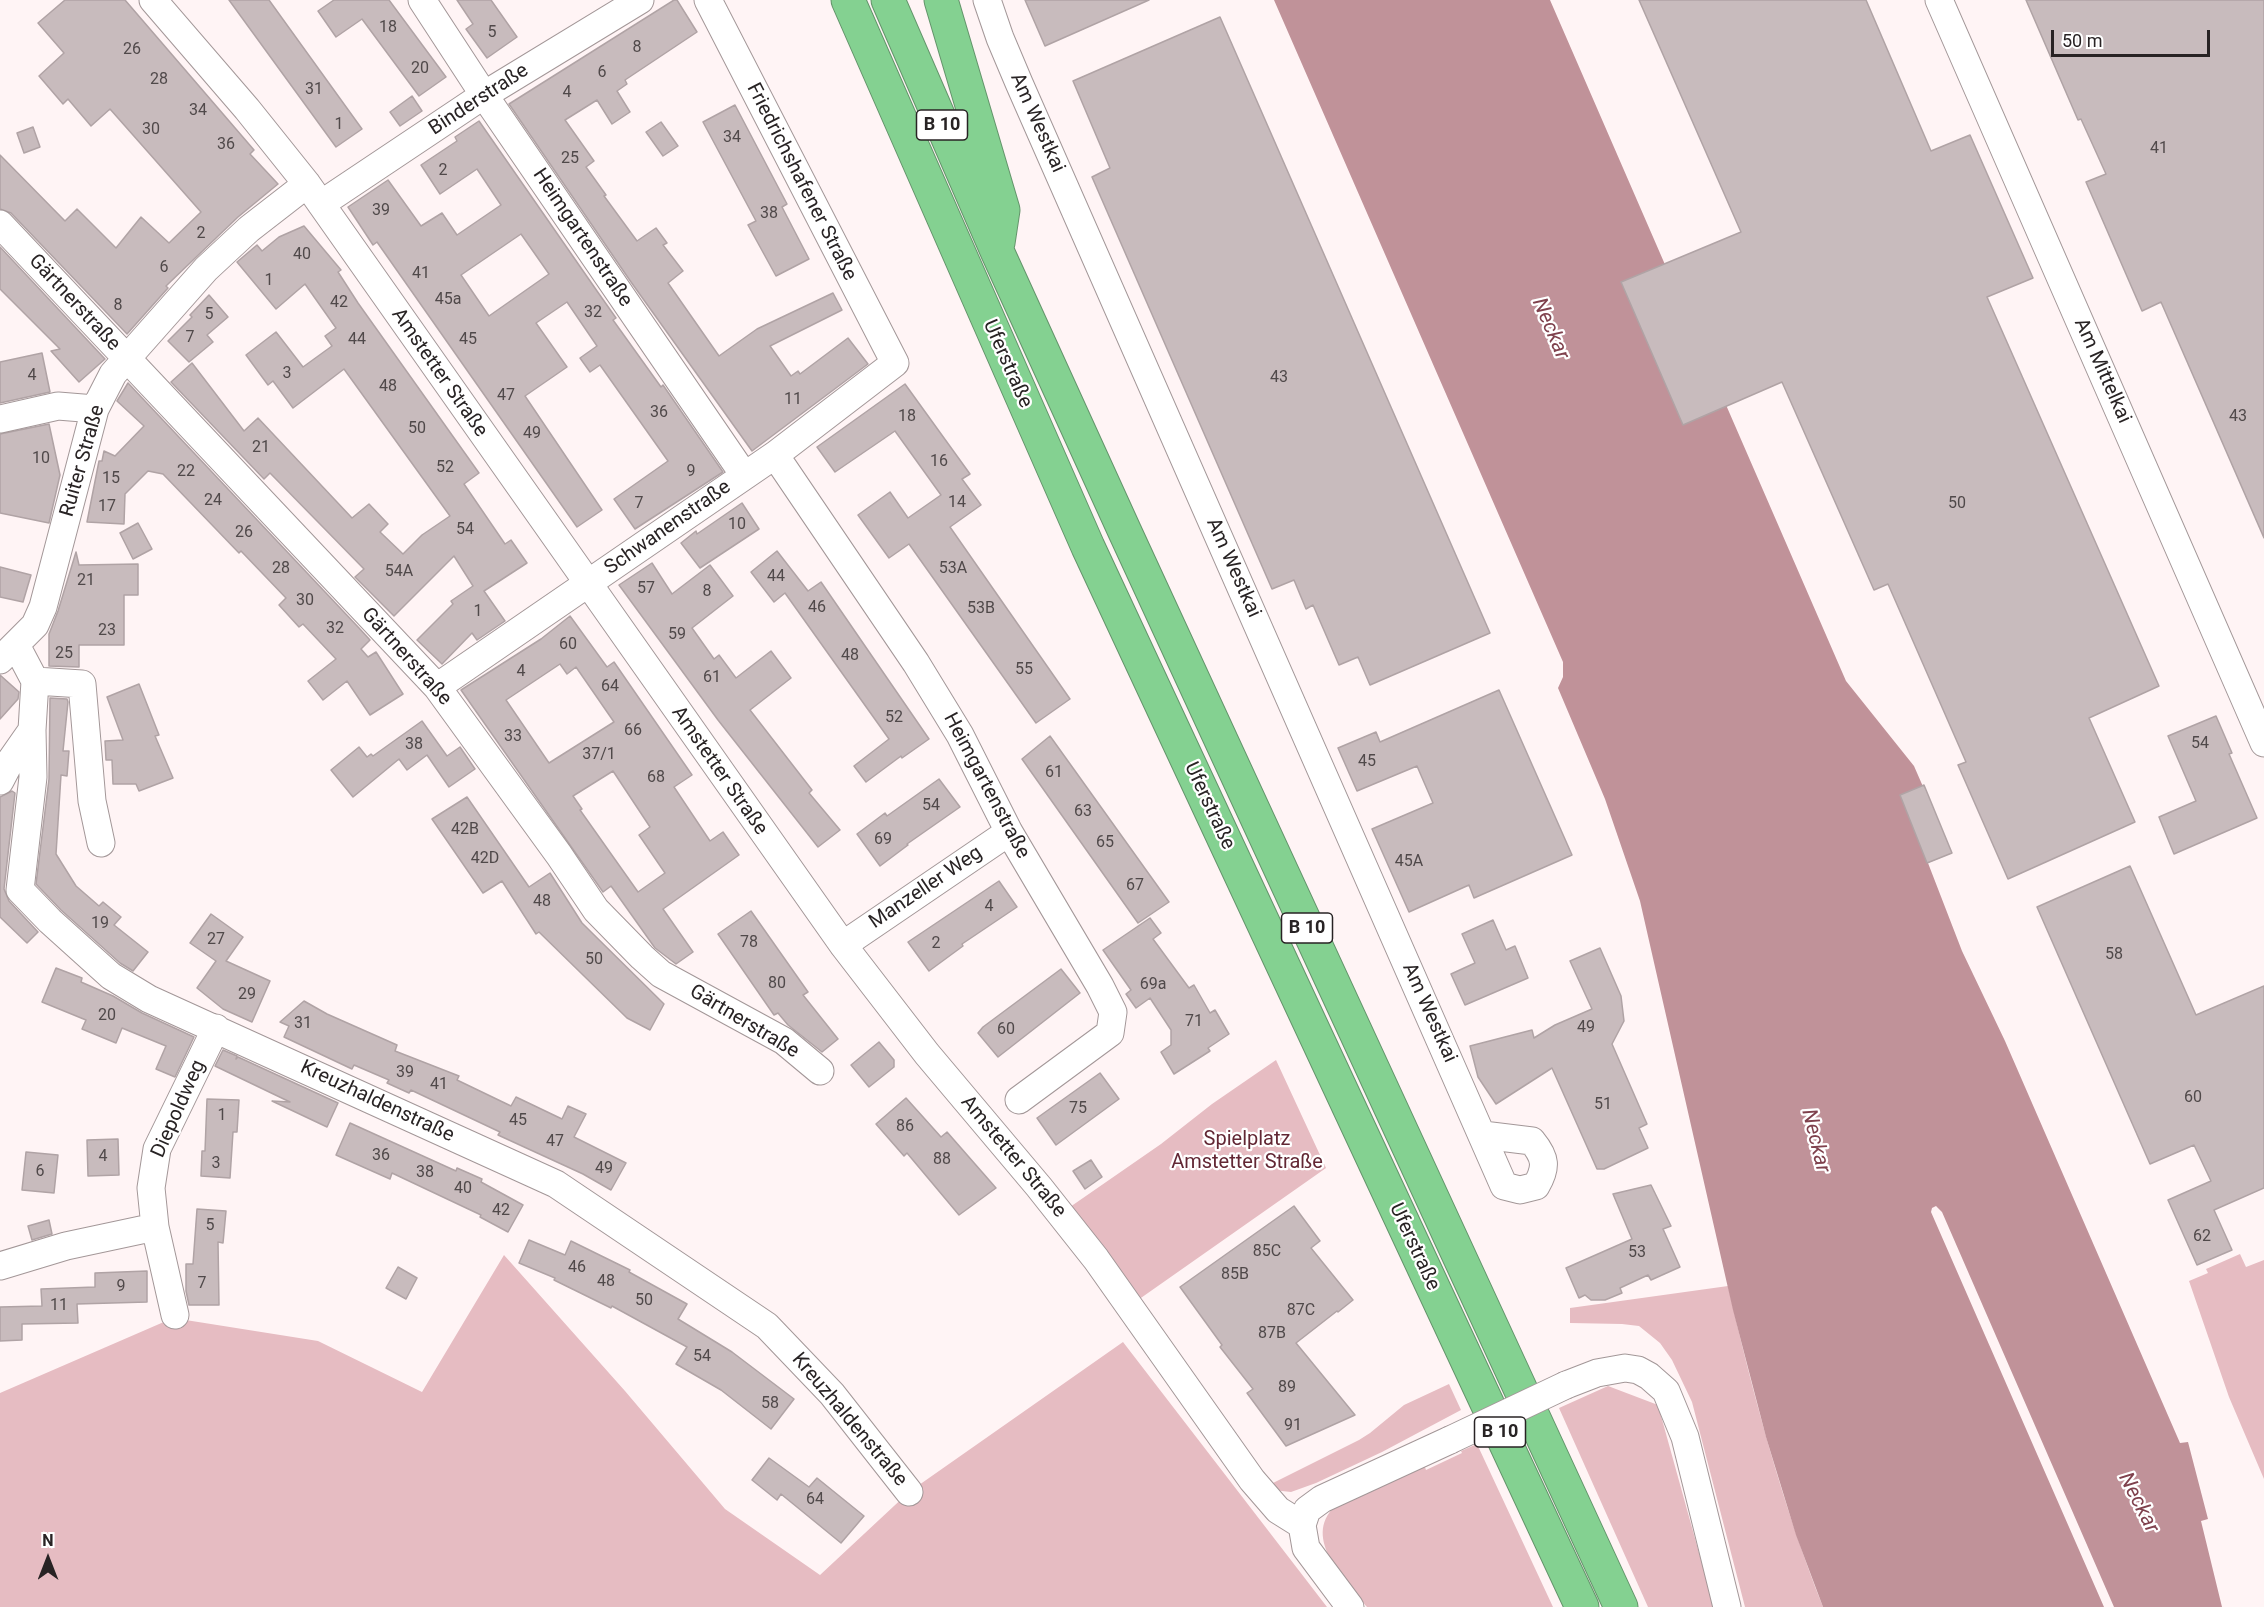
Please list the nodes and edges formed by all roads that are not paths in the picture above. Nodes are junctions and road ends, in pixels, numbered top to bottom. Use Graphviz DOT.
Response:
graph roads {
  1 [pos="153,0"];
  2 [pos="422,0"];
  3 [pos="640,0"];
  4 [pos="708,0"];
  5 [pos="848,0"];
  6 [pos="888,0"];
  7 [pos="941,0"];
  8 [pos="987,0"];
  9 [pos="1939,0"];
  10 [pos="484,95"];
  11 [pos="314,194"];
  12 [pos="0,224"];
  13 [pos="997,251"];
  14 [pos="126,359"];
  15 [pos="895,363"];
  16 [pos="95,409"];
  17 [pos="0,418"];
  18 [pos="775,455"];
  19 [pos="744,475"];
  20 [pos="588,584"];
  21 [pos="8,652"];
  22 [pos="35,681"];
  23 [pos="437,687"];
  24 [pos="32,730"];
  25 [pos="2264,743"];
  26 [pos="4,766"];
  27 [pos="1009,832"];
  28 [pos="101,843"];
  29 [pos="10,885"];
  30 [pos="843,945"];
  31 [pos="216,1028"];
  32 [pos="820,1071"];
  33 [pos="1019,1100"];
  34 [pos="1483,1135"];
  35 [pos="155,1227"];
  36 [pos="0,1266"];
  37 [pos="175,1315"];
  38 [pos="909,1492"];
  39 [pos="1302,1525"];
  40 [pos="1621,1606"];
  41 [pos="1350,1607"];
  42 [pos="1582,1607"];
  43 [pos="1727,1607"];
  1 -- 11 [label="street, Amstetter Straße"];
  2 -- 10 [label="street, Heimgartenstraße"];
  3 -- 10 [label="street, Binderstraße"];
  4 -- 15 [label="street, Friedrichshafener Straße"];
  5 -- 42 [label="highway, Uferstraße / B 10"];
  6 -- 13 [label="highway, Uferstraße / B 10"];
  7 -- 13 [label="highway, B 10"];
  8 -- 34 [label="street, Am Westkai"];
  9 -- 25 [label="street, Am Mittelkai"];
  10 -- 11 [label="street, Binderstraße"];
  10 -- 19 [label="street, Heimgartenstraße"];
  11 -- 14 [label="street, Ruiter Straße"];
  11 -- 20 [label="street, Amstetter Straße"];
  12 -- 14 [label="street, Gärtnerstraße"];
  13 -- 40 [label="highway, Uferstraße / B 10"];
  14 -- 16 [label="street, Ruiter Straße"];
  14 -- 23 [label="street, Gärtnerstraße"];
  15 -- 18 [label="street, Schwanenstraße"];
  16 -- 17 [label="street"];
  16 -- 21 [label="street, Ruiter Straße"];
  18 -- 19 [label="street, Schwanenstraße"];
  18 -- 27 [label="street, Heimgartenstraße"];
  19 -- 20 [label="street, Schwanenstraße"];
  20 -- 23 [label="street, Schwanenstraße"];
  20 -- 30 [label="street, Amstetter Straße"];
  21 -- 22 [label="street"];
  22 -- 24 [label="street, Kreuzhaldenstraße"];
  22 -- 28 [label="street"];
  23 -- 32 [label="street, Gärtnerstraße"];
  24 -- 26 [label="street"];
  24 -- 29 [label="street, Kreuzhaldenstraße"];
  27 -- 30 [label="street, Manzeller Weg"];
  27 -- 33 [label="street, Heimgartenstraße"];
  29 -- 31 [label="street, Kreuzhaldenstraße"];
  30 -- 39 [label="street, Amstetter Straße"];
  31 -- 35 [label="street, Diepoldweg"];
  31 -- 38 [label="street, Kreuzhaldenstraße"];
  35 -- 36 [label="street"];
  35 -- 37 [label="street, Diepoldweg"];
  39 -- 41 [label="street"];
  39 -- 43 [label="street, bridge"];
}
